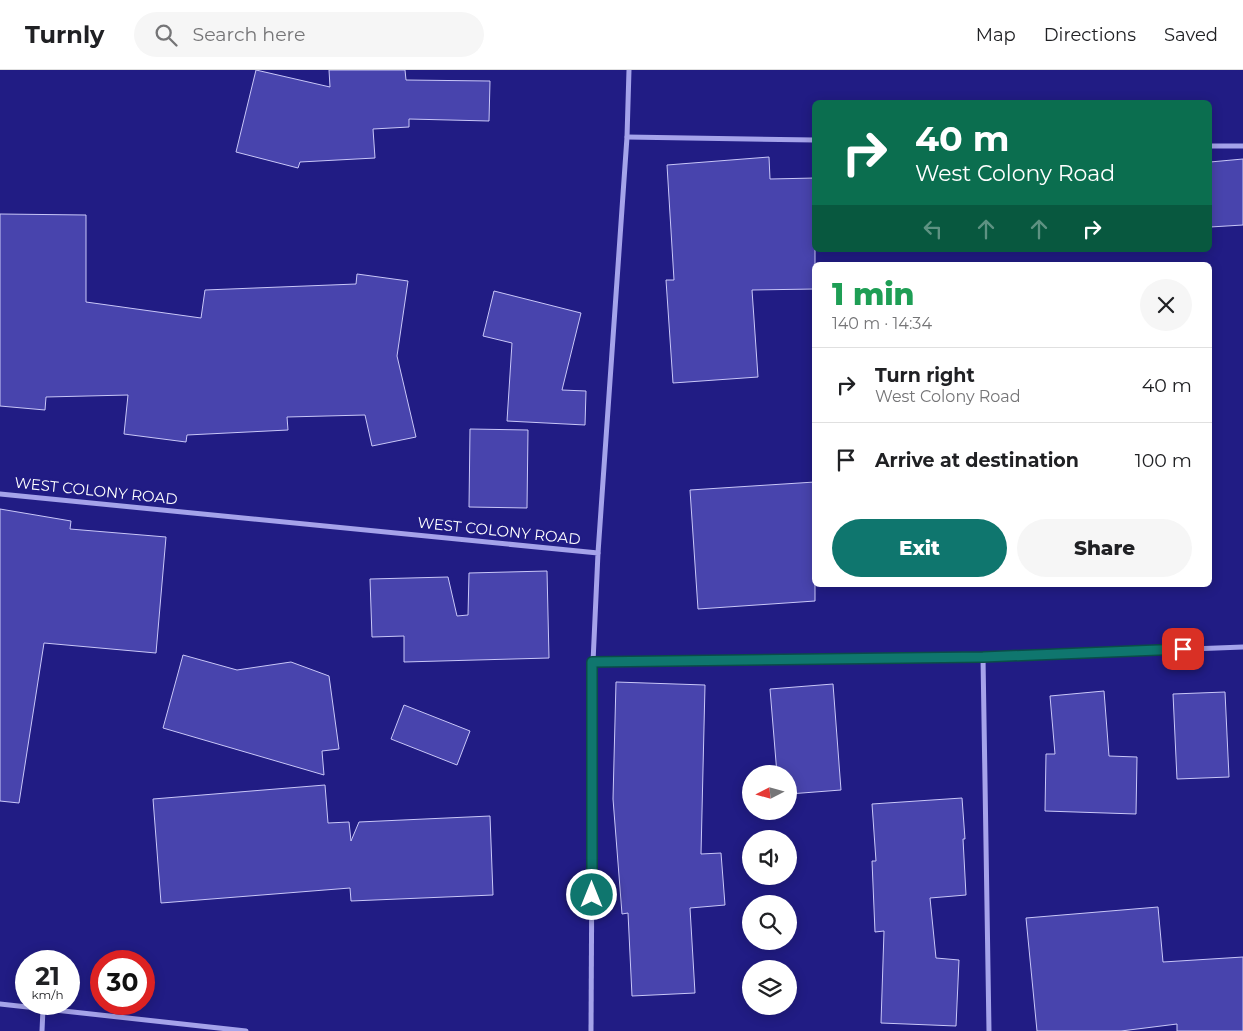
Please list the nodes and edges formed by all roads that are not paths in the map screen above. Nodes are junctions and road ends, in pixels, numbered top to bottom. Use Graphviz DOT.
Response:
graph roads {
  1 [pos="630,70"];
  2 [pos="627,138"];
  3 [pos="812,140"];
  4 [pos="1212,146"];
  5 [pos="1243,146"];
  6 [pos="0,494"];
  7 [pos="598,553"];
  8 [pos="1243,647"];
  9 [pos="983,657"];
  10 [pos="592,662"];
  11 [pos="0,1004"];
  12 [pos="15,1006"];
  13 [pos="80,1013"];
  14 [pos="43,1015"];
  15 [pos="42,1031"];
  16 [pos="246,1031"];
  17 [pos="591,1031"];
  18 [pos="989,1031"];
  1 -- 2 [label="street"];
  2 -- 3 [label="street"];
  2 -- 7 [label="street"];
  4 -- 5 [label="street"];
  6 -- 7 [label="street, WEST COLONY ROAD"];
  7 -- 10 [label="street, WEST COLONY ROAD"];
  8 -- 9 [label="street"];
  9 -- 10 [label="street"];
  9 -- 18 [label="street"];
  10 -- 17 [label="street, WEST COLONY ROAD"];
  11 -- 12 [label="street"];
  13 -- 16 [label="street"];
  14 -- 15 [label="street"];
}
